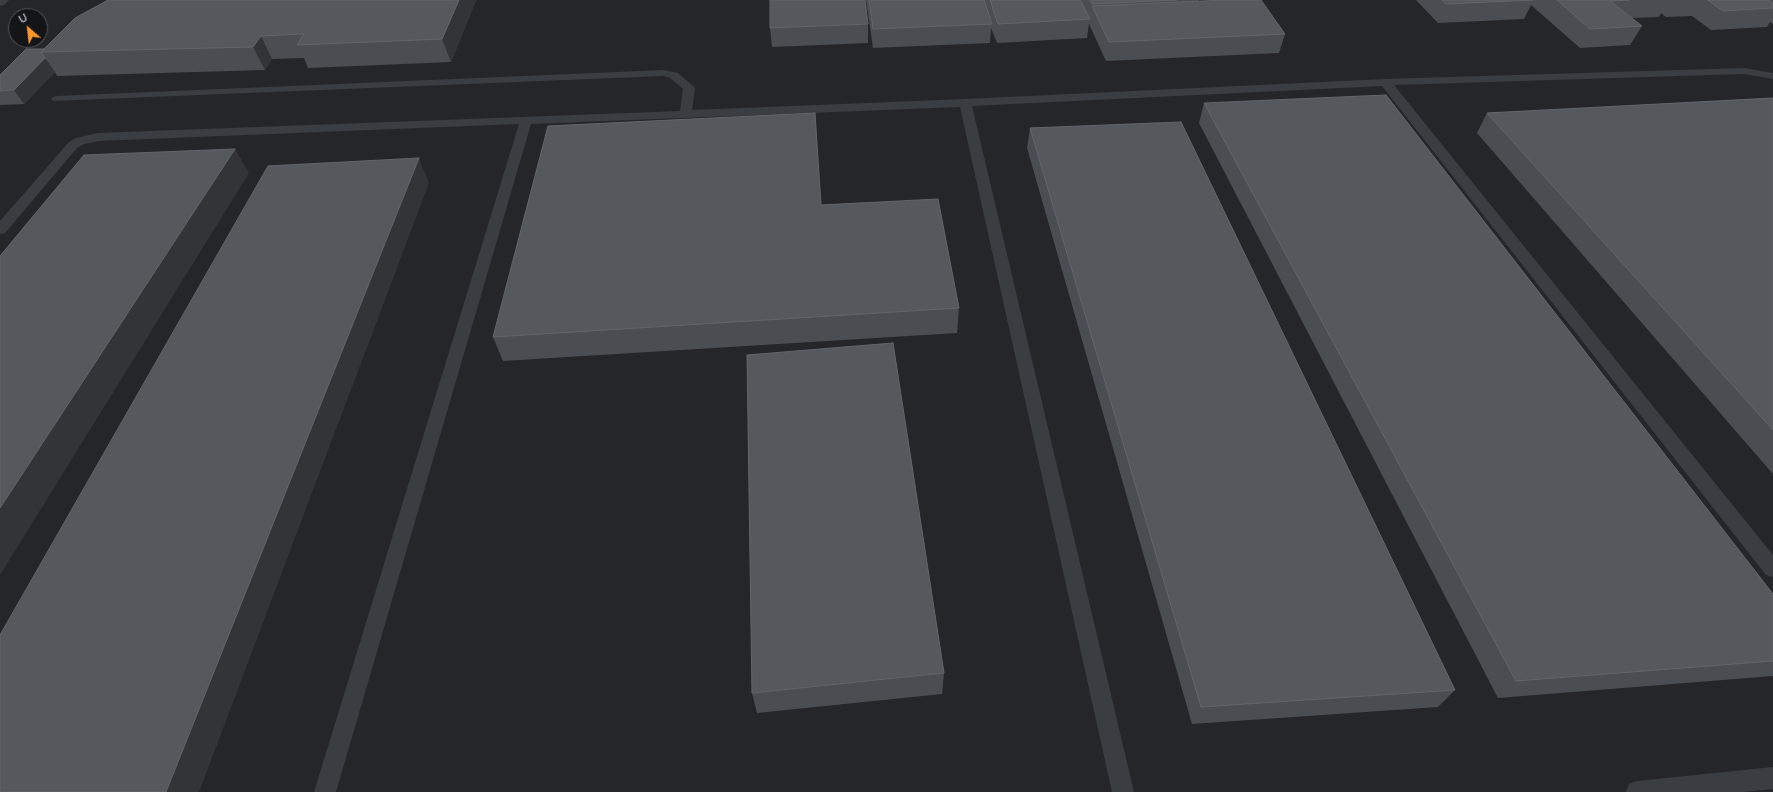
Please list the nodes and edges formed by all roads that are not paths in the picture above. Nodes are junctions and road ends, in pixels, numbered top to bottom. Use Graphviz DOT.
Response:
graph roads {
  1 [pos="4,0"];
  2 [pos="0,4"];
  3 [pos="1773,76"];
  4 [pos="1385,82"];
  5 [pos="57,99"];
  6 [pos="965,103"];
  7 [pos="686,114"];
  8 [pos="526,120"];
  9 [pos="0,230"];
  10 [pos="1773,569"];
  11 [pos="1773,778"];
  12 [pos="325,792"];
  13 [pos="1123,792"];
  14 [pos="1637,792"];
  1 -- 2 [label="lane"];
  3 -- 4 [label="lane"];
  4 -- 6 [label="lane"];
  4 -- 10 [label="lane"];
  5 -- 7 [label="lane"];
  6 -- 7 [label="lane"];
  6 -- 13 [label="lane"];
  7 -- 8 [label="lane"];
  8 -- 9 [label="lane"];
  8 -- 12 [label="lane"];
  11 -- 14 [label="lane"];
}
